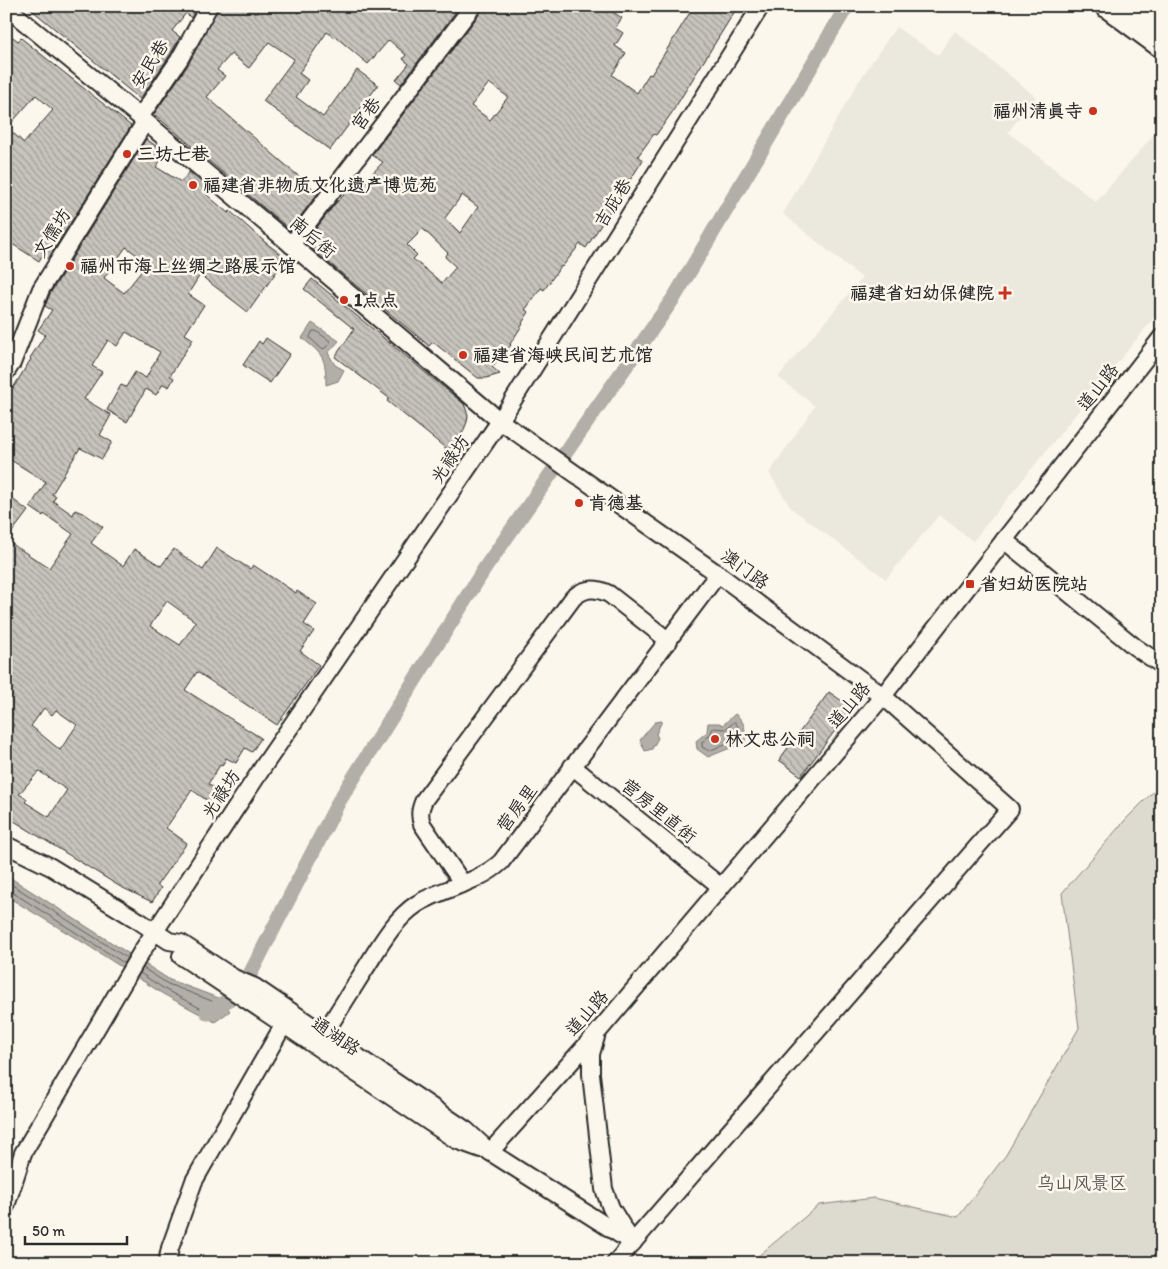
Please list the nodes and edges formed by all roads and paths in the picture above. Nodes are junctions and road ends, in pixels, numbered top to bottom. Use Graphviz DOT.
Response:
graph roads {
  1 [pos="209,6"];
  2 [pos="473,6"];
  3 [pos="761,6"];
  4 [pos="1105,6"];
  5 [pos="1135,6"];
  6 [pos="6,7"];
  7 [pos="1162,25"];
  8 [pos="1162,48"];
  9 [pos="143,119"];
  10 [pos="291,245"];
  11 [pos="1162,337"];
  12 [pos="6,372"];
  13 [pos="500,421"];
  14 [pos="1004,540"];
  15 [pos="718,574"];
  16 [pos="669,641"];
  17 [pos="1158,657"];
  18 [pos="883,696"];
  19 [pos="572,766"];
  20 [pos="6,845"];
  21 [pos="463,884"];
  22 [pos="721,887"];
  23 [pos="155,931"];
  24 [pos="250,994"];
  25 [pos="284,1024"];
  26 [pos="597,1033"];
  27 [pos="324,1034"];
  28 [pos="490,1152"];
  29 [pos="6,1206"];
  30 [pos="633,1243"];
  31 [pos="167,1263"];
  32 [pos="615,1263"];
  1 -- 9 [label="street, 安民巷"];
  2 -- 10 [label="street, 宫巷"];
  3 -- 13 [label="street, 吉庇巷"];
  4 -- 8 [label="main road"];
  5 -- 7 [label="main road"];
  6 -- 9 [label="street, 南后街"];
  9 -- 10 [label="street, 南后街"];
  9 -- 12 [label="street, 文儒坊"];
  10 -- 13 [label="street, 南后街"];
  11 -- 14 [label="street, 道山路"];
  13 -- 15 [label="street, 澳门路"];
  13 -- 23 [label="street, 光禄坊"];
  14 -- 17 [label="street"];
  14 -- 18 [label="street, 道山路"];
  15 -- 16 [label="street, 营房里"];
  15 -- 18 [label="street, 澳门路"];
  16 -- 19 [label="street, 营房里"];
  16 -- 21 [label="street"];
  18 -- 22 [label="street, 道山路"];
  18 -- 30 [label="street, 澳门路"];
  19 -- 21 [label="street, 营房里"];
  19 -- 22 [label="street, 营房里直街"];
  20 -- 23 [label="street, 通湖路"];
  21 -- 27 [label="street, 营房里"];
  22 -- 26 [label="street, 道山路"];
  23 -- 24 [label="street, 通湖路"];
  23 -- 29 [label="street, 光禄坊"];
  24 -- 25 [label="street, 通湖路"];
  24 -- 27 [label="street, 通湖路"];
  25 -- 28 [label="street, 通湖路"];
  25 -- 31 [label="street"];
  26 -- 28 [label="street, 道山路"];
  26 -- 30 [label="street"];
  27 -- 28 [label="street, 通湖路"];
  28 -- 30 [label="street, 通湖路"];
  30 -- 32 [label="street"];
}
